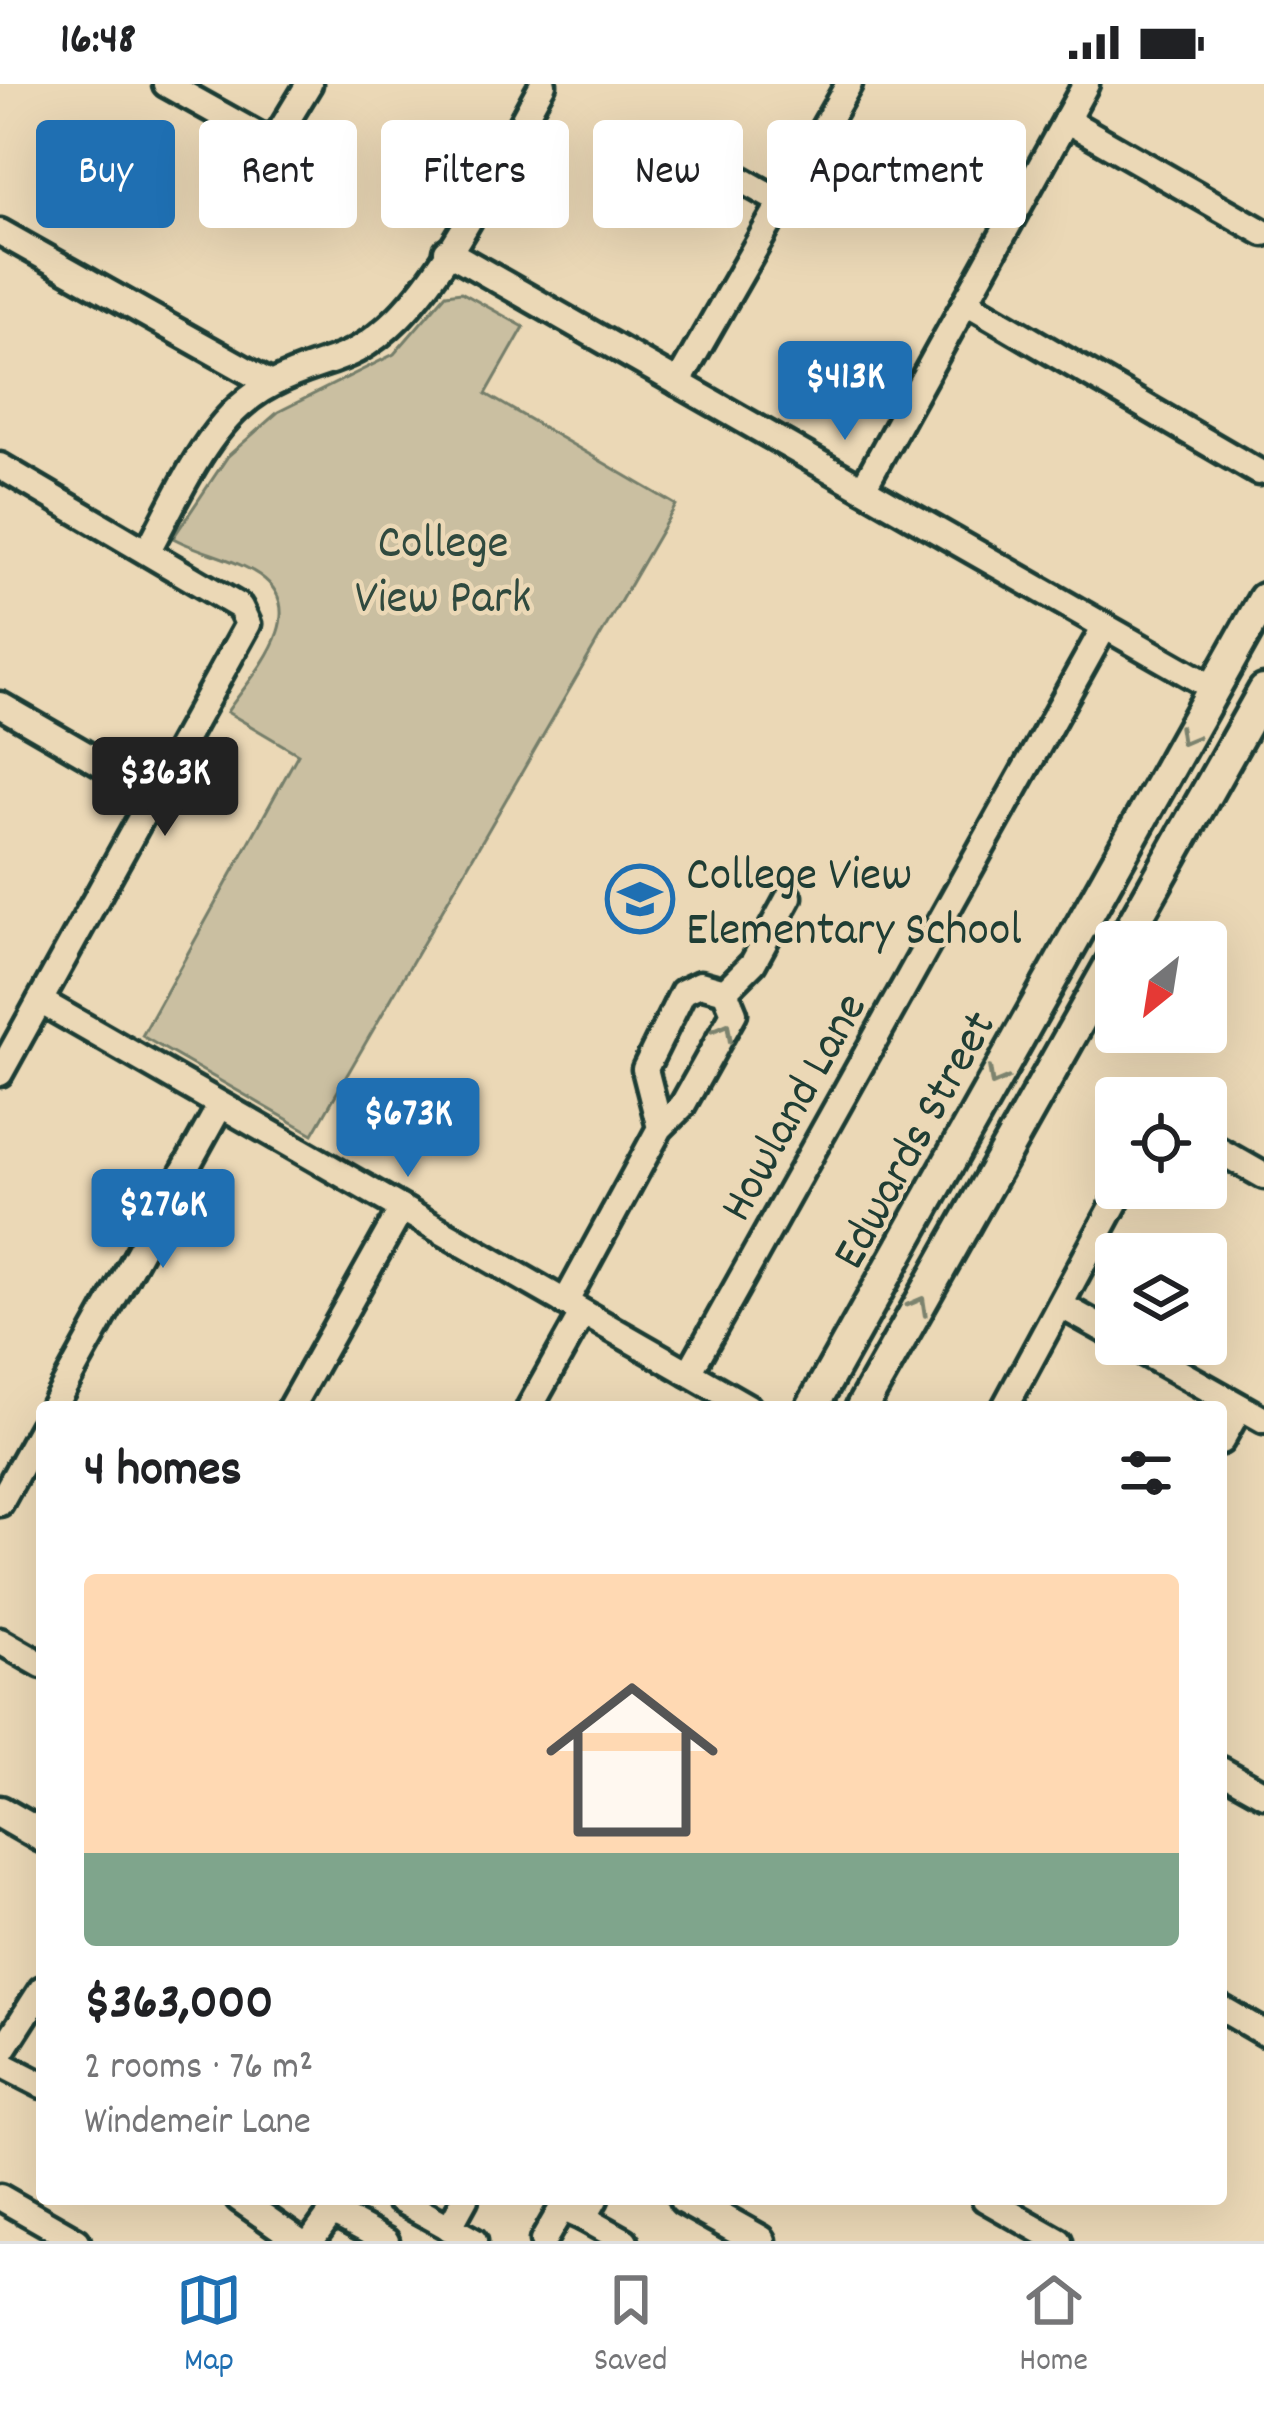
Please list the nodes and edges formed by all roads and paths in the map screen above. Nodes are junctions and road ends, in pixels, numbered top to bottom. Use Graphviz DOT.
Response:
graph roads {
  1 [pos="166,84"];
  2 [pos="309,84"];
  3 [pos="543,84"];
  4 [pos="849,84"];
  5 [pos="1085,84"];
  6 [pos="829,120"];
  7 [pos="1066,120"];
  8 [pos="767,228"];
  9 [pos="0,232"];
  10 [pos="1264,233"];
  11 [pos="447,251"];
  12 [pos="966,302"];
  13 [pos="678,382"];
  14 [pos="271,384"];
  15 [pos="0,466"];
  16 [pos="1258,472"];
  17 [pos="863,488"];
  18 [pos="148,550"];
  19 [pos="1264,599"];
  20 [pos="1105,626"];
  21 [pos="1213,688"];
  22 [pos="1264,691"];
  23 [pos="0,705"];
  24 [pos="155,795"];
  25 [pos="789,897"];
  26 [pos="1135,921"];
  27 [pos="725,991"];
  28 [pos="1095,992"];
  29 [pos="40,1001"];
  30 [pos="0,1072"];
  31 [pos="220,1106"];
  32 [pos="660,1128"];
  33 [pos="1227,1155"];
  34 [pos="1264,1176"];
  35 [pos="1112,1209"];
  36 [pos="401,1210"];
  37 [pos="1062,1306"];
  38 [pos="574,1308"];
  39 [pos="1095,1324"];
  40 [pos="1167,1365"];
  41 [pos="689,1373"];
  42 [pos="56,1401"];
  43 [pos="294,1401"];
  44 [pos="533,1401"];
  45 [pos="738,1401"];
  46 [pos="815,1401"];
  47 [pos="865,1401"];
  48 [pos="1008,1401"];
  49 [pos="1240,1407"];
  50 [pos="1264,1420"];
  51 [pos="1227,1430"];
  52 [pos="36,1438"];
  53 [pos="0,1504"];
  54 [pos="0,1641"];
  55 [pos="36,1662"];
  56 [pos="1227,1773"];
  57 [pos="1264,1794"];
  58 [pos="0,1812"];
  59 [pos="36,1833"];
  60 [pos="1227,2011"];
  61 [pos="34,2020"];
  62 [pos="1264,2033"];
  63 [pos="1,2053"];
  64 [pos="36,2082"];
  65 [pos="7,2201"];
  66 [pos="247,2205"];
  67 [pos="386,2205"];
  68 [pos="396,2205"];
  69 [pos="462,2205"];
  70 [pos="694,2205"];
  71 [pos="590,2209"];
  72 [pos="1027,2209"];
  73 [pos="0,2228"];
  74 [pos="449,2228"];
  75 [pos="743,2237"];
  76 [pos="375,2238"];
  77 [pos="77,2241"];
  78 [pos="298,2241"];
  79 [pos="311,2241"];
  80 [pos="474,2241"];
  81 [pos="543,2241"];
  82 [pos="625,2241"];
  83 [pos="1059,2241"];
  1 -- 2 [label="street"];
  3 -- 11 [label="street"];
  4 -- 6 [label="street"];
  5 -- 7 [label="street"];
  7 -- 10 [label="street"];
  7 -- 12 [label="street"];
  8 -- 13 [label="street"];
  9 -- 14 [label="street"];
  11 -- 13 [label="street"];
  11 -- 14 [label="street"];
  12 -- 16 [label="street"];
  12 -- 17 [label="street"];
  13 -- 17 [label="street"];
  14 -- 18 [label="street"];
  15 -- 18 [label="street"];
  17 -- 20 [label="street"];
  18 -- 24 [label="street"];
  19 -- 21 [label="main road, Edwards Street"];
  20 -- 21 [label="street"];
  20 -- 41 [label="street, Howland Lane"];
  21 -- 46 [label="main road, Edwards Street, one-way"];
  22 -- 26 [label="main road"];
  23 -- 24 [label="street"];
  24 -- 29 [label="street"];
  25 -- 27 [label="street"];
  32 -- 27 [label="street, one-way"];
  27 -- 32 [label="street"];
  47 -- 28 [label="main road, Edwards Street, one-way"];
  29 -- 30 [label="street"];
  29 -- 31 [label="street"];
  31 -- 36 [label="street"];
  31 -- 42 [label="street"];
  32 -- 38 [label="street"];
  33 -- 34 [label="street"];
  35 -- 37 [label="street"];
  36 -- 38 [label="street"];
  36 -- 43 [label="street"];
  37 -- 39 [label="street"];
  37 -- 48 [label="street"];
  38 -- 41 [label="street"];
  38 -- 44 [label="street"];
  40 -- 49 [label="street"];
  41 -- 45 [label="street"];
  49 -- 50 [label="street"];
  49 -- 51 [label="street"];
  52 -- 53 [label="street"];
  54 -- 55 [label="street"];
  56 -- 57 [label="street"];
  58 -- 59 [label="main road"];
  60 -- 62 [label="street"];
  61 -- 63 [label="street"];
  63 -- 64 [label="street"];
  65 -- 73 [label="street"];
  65 -- 77 [label="street"];
  66 -- 78 [label="street"];
  67 -- 76 [label="street"];
  68 -- 74 [label="street"];
  69 -- 74 [label="street"];
  70 -- 75 [label="main road"];
  71 -- 81 [label="street"];
  71 -- 82 [label="street"];
  72 -- 83 [label="street"];
  74 -- 80 [label="street"];
  76 -- 79 [label="street"];
}
